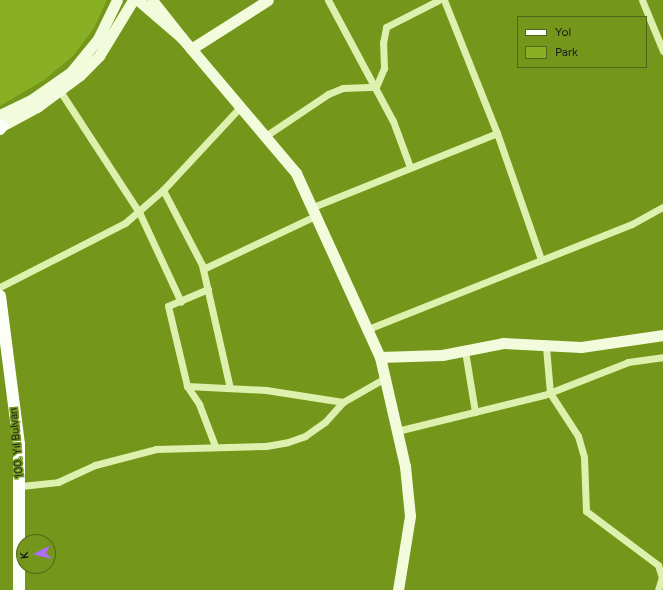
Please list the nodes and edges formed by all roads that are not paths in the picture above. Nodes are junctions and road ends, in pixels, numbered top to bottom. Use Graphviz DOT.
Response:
graph roads {
  1 [pos="117,0"];
  2 [pos="133,0"];
  3 [pos="138,0"];
  4 [pos="152,0"];
  5 [pos="268,0"];
  6 [pos="328,0"];
  7 [pos="440,0"];
  8 [pos="444,0"];
  9 [pos="642,0"];
  10 [pos="182,38"];
  11 [pos="191,49"];
  12 [pos="663,51"];
  13 [pos="376,87"];
  14 [pos="60,92"];
  15 [pos="241,106"];
  16 [pos="1,124"];
  17 [pos="497,133"];
  18 [pos="267,135"];
  19 [pos="410,167"];
  20 [pos="163,190"];
  21 [pos="663,208"];
  22 [pos="315,211"];
  23 [pos="139,212"];
  24 [pos="541,259"];
  25 [pos="203,269"];
  26 [pos="0,287"];
  27 [pos="208,289"];
  28 [pos="0,296"];
  29 [pos="181,302"];
  30 [pos="368,329"];
  31 [pos="663,335"];
  32 [pos="546,346"];
  33 [pos="465,351"];
  34 [pos="663,356"];
  35 [pos="380,357"];
  36 [pos="385,378"];
  37 [pos="187,386"];
  38 [pos="230,388"];
  39 [pos="550,393"];
  40 [pos="343,402"];
  41 [pos="475,412"];
  42 [pos="397,431"];
  43 [pos="215,446"];
  44 [pos="21,486"];
  45 [pos="19,590"];
  46 [pos="398,590"];
  47 [pos="658,590"];
  1 -- 16 [label="street"];
  2 -- 14 [label="street"];
  3 -- 10 [label="street"];
  4 -- 10 [label="street"];
  5 -- 11 [label="street"];
  6 -- 13 [label="street"];
  7 -- 13 [label="street"];
  8 -- 17 [label="street"];
  9 -- 12 [label="street"];
  10 -- 11 [label="street"];
  11 -- 15 [label="street"];
  13 -- 18 [label="street"];
  13 -- 19 [label="street"];
  14 -- 16 [label="street"];
  14 -- 23 [label="street"];
  15 -- 18 [label="street"];
  15 -- 20 [label="street"];
  17 -- 19 [label="street"];
  17 -- 24 [label="street"];
  18 -- 22 [label="street"];
  19 -- 22 [label="street"];
  20 -- 23 [label="street"];
  20 -- 25 [label="street"];
  21 -- 24 [label="street"];
  22 -- 25 [label="street"];
  22 -- 30 [label="street"];
  23 -- 26 [label="street"];
  23 -- 29 [label="street"];
  24 -- 30 [label="street"];
  25 -- 27 [label="street"];
  27 -- 29 [label="street"];
  27 -- 38 [label="street"];
  28 -- 44 [label="main road, 100. Yıl Bulvarı"];
  29 -- 37 [label="street"];
  30 -- 35 [label="street"];
  31 -- 32 [label="street"];
  32 -- 33 [label="street"];
  32 -- 39 [label="street"];
  33 -- 35 [label="street"];
  33 -- 41 [label="street"];
  34 -- 39 [label="street"];
  35 -- 36 [label="street"];
  36 -- 40 [label="street"];
  36 -- 42 [label="street"];
  37 -- 38 [label="street"];
  37 -- 43 [label="street"];
  38 -- 40 [label="street"];
  39 -- 41 [label="street"];
  39 -- 47 [label="street"];
  40 -- 43 [label="street"];
  41 -- 42 [label="street"];
  42 -- 46 [label="street"];
  43 -- 44 [label="street"];
  44 -- 45 [label="main road, 100. Yıl Bulvarı"];
}
